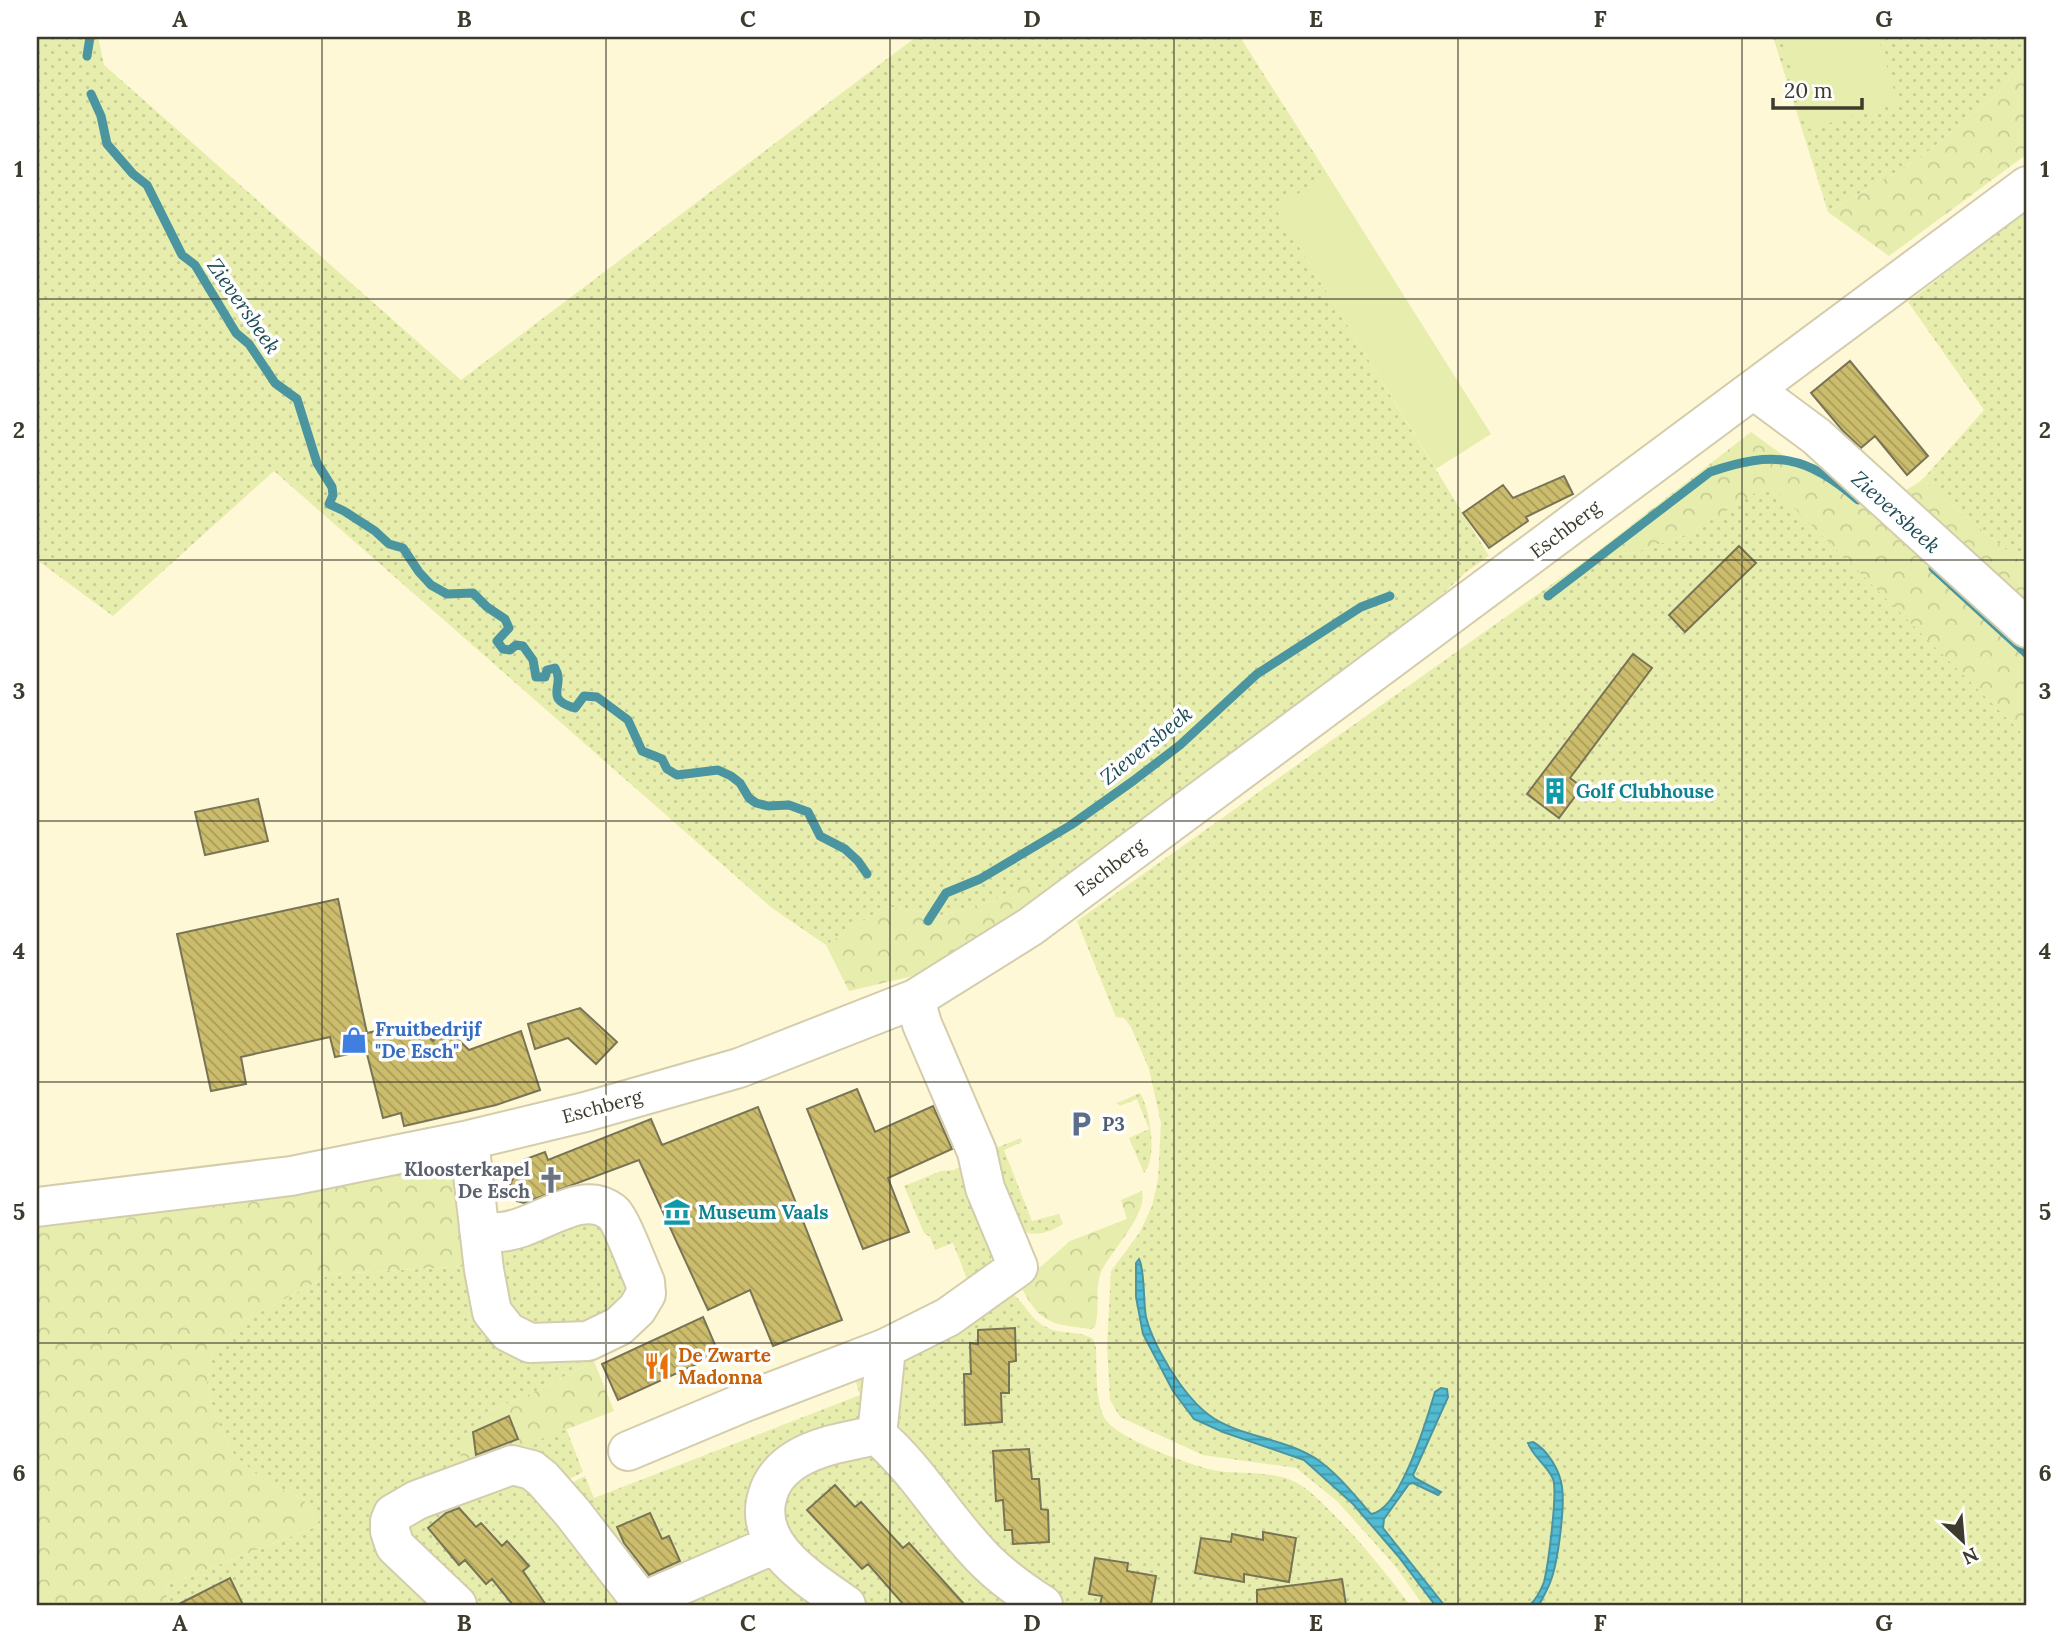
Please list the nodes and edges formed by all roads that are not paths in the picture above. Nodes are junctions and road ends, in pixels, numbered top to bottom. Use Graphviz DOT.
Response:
graph roads {
  1 [pos="2027,187"];
  2 [pos="1754,390"];
  3 [pos="2027,628"];
  4 [pos="915,999"];
  5 [pos="468,1140"];
  6 [pos="37,1207"];
  7 [pos="479,1228"];
  8 [pos="887,1348"];
  9 [pos="877,1435"];
  10 [pos="628,1451"];
  11 [pos="775,1544"];
  12 [pos="643,1604"];
  13 [pos="457,1605"];
  14 [pos="846,1605"];
  15 [pos="1043,1605"];
  1 -- 2 [label="street, Eschberg"];
  2 -- 3 [label="street"];
  2 -- 4 [label="street, Eschberg"];
  4 -- 5 [label="street, Eschberg"];
  4 -- 8 [label="street"];
  5 -- 6 [label="street, Eschberg"];
  5 -- 7 [label="street"];
  7 -- 7 [label="street"];
  8 -- 9 [label="street"];
  8 -- 10 [label="street"];
  9 -- 11 [label="street"];
  9 -- 15 [label="street"];
  11 -- 12 [label="street"];
  11 -- 14 [label="street"];
  12 -- 13 [label="street"];
}
